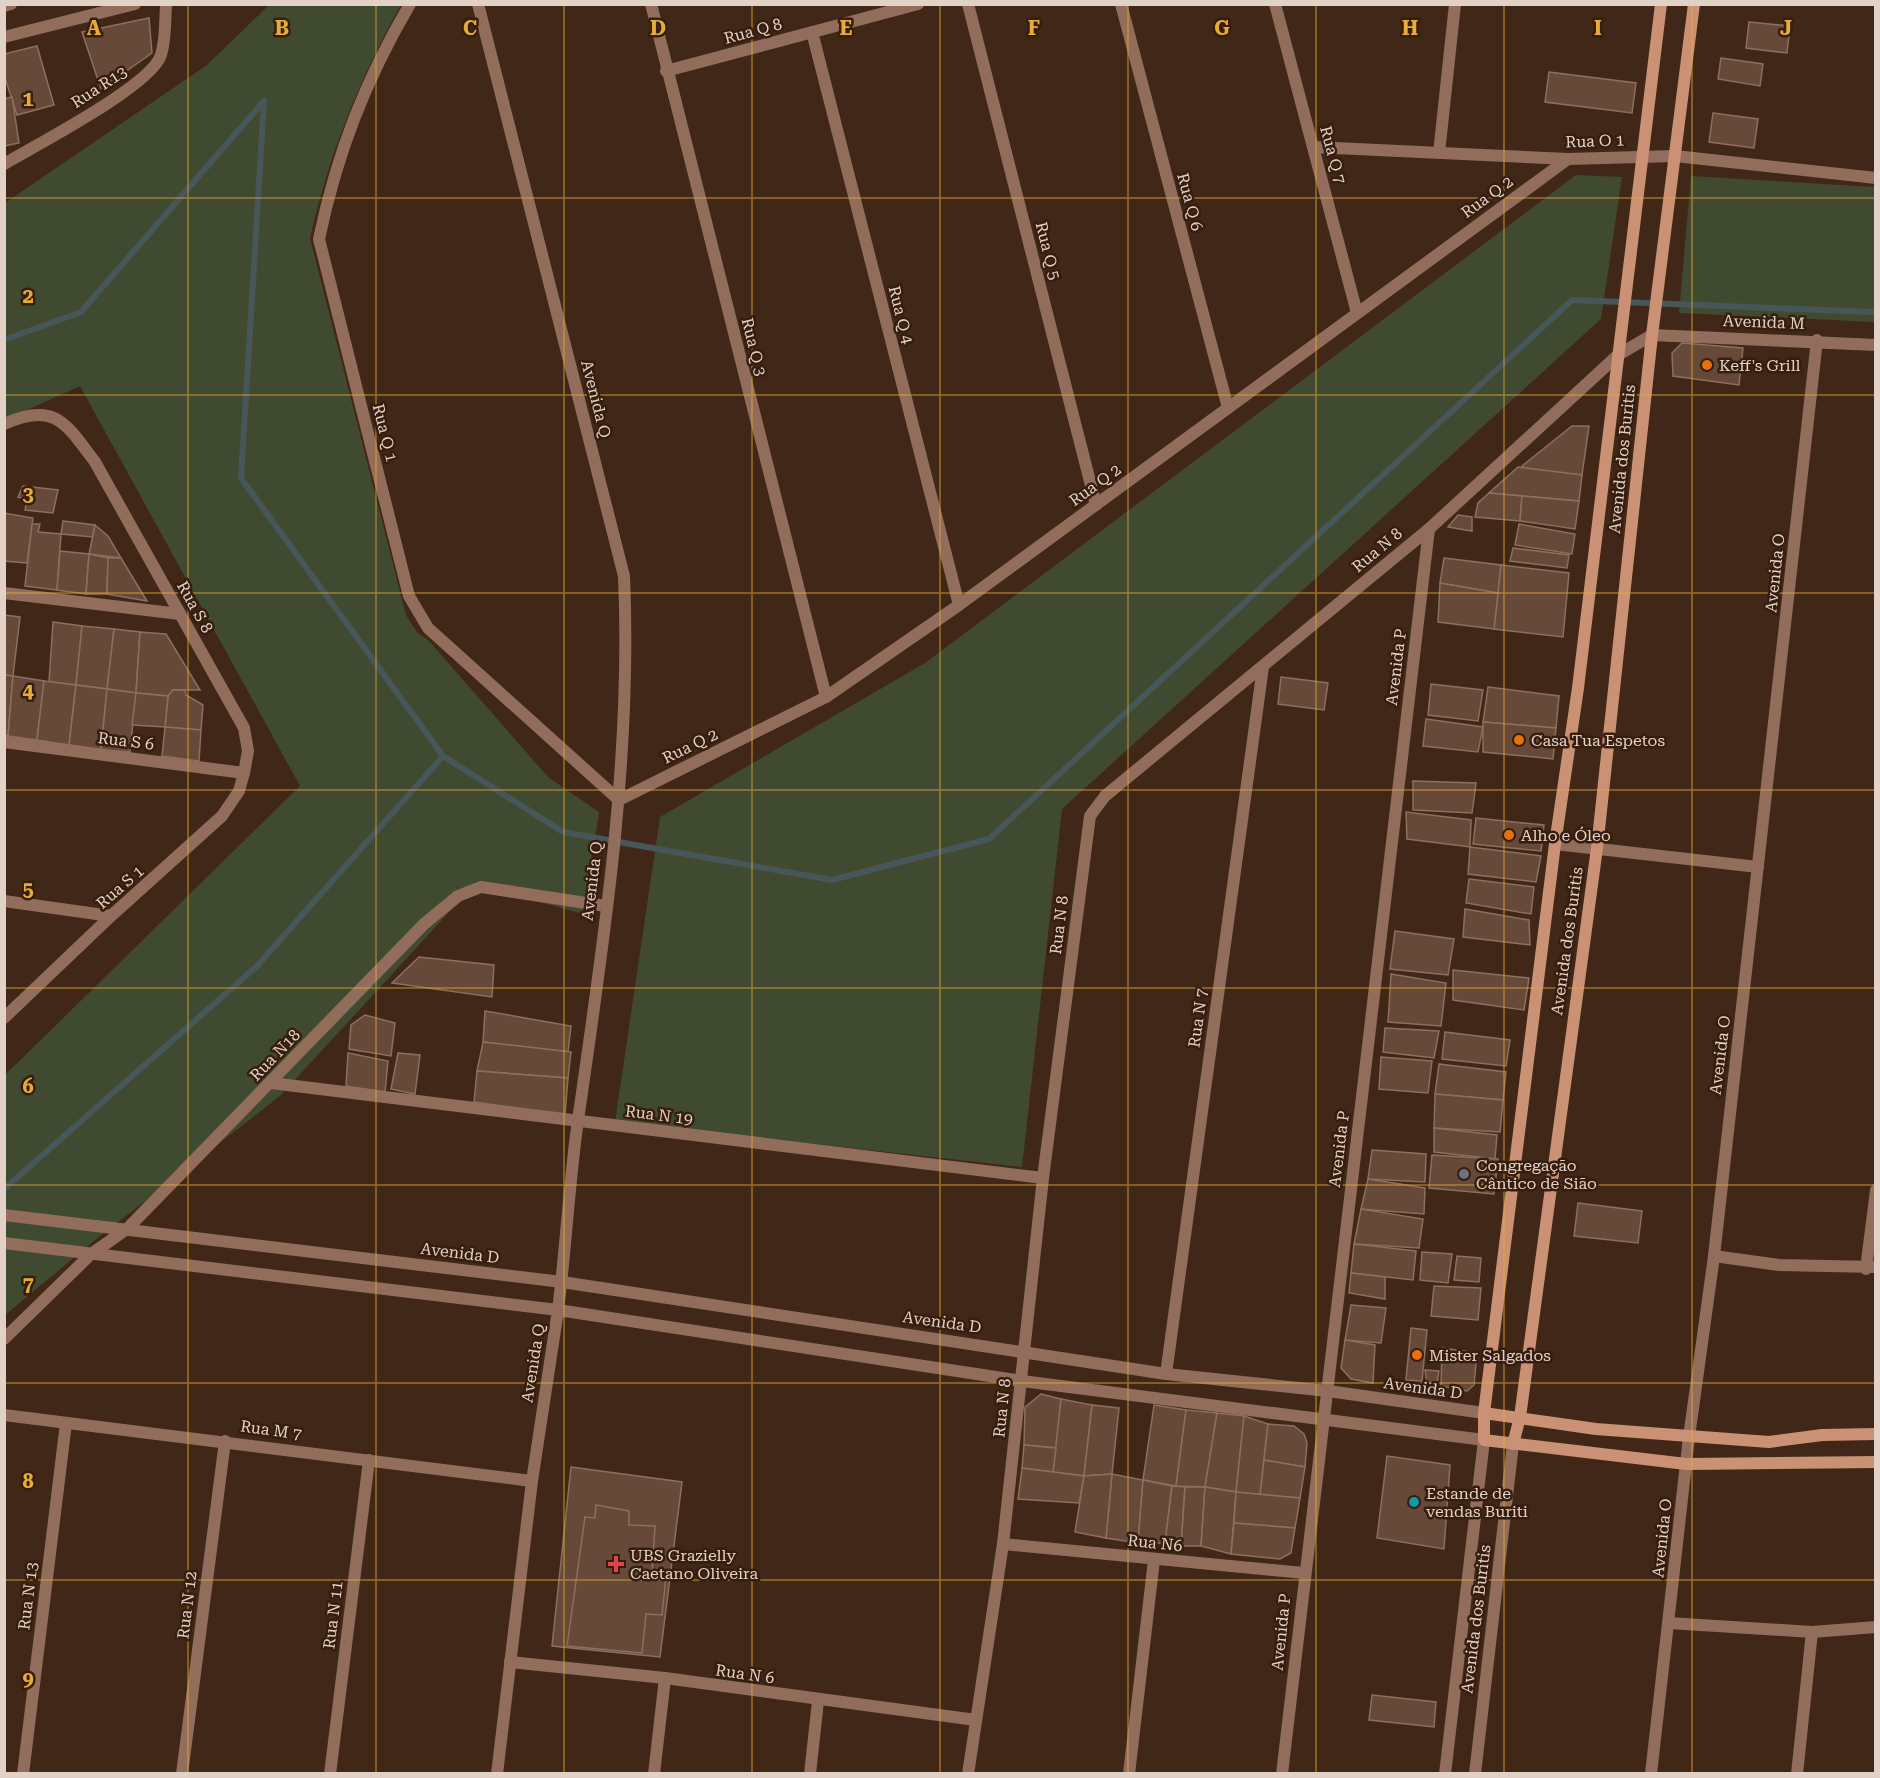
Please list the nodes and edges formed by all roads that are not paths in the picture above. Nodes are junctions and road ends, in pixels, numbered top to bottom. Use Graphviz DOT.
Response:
graph roads {
  1 [pos="11,4"];
  2 [pos="135,4"];
  3 [pos="166,4"];
  4 [pos="410,4"];
  5 [pos="478,4"];
  6 [pos="651,4"];
  7 [pos="918,4"];
  8 [pos="968,4"];
  9 [pos="1121,4"];
  10 [pos="1275,4"];
  11 [pos="1455,4"];
  12 [pos="1660,4"];
  13 [pos="1694,4"];
  14 [pos="4,6"];
  15 [pos="812,32"];
  16 [pos="4,37"];
  17 [pos="666,70"];
  18 [pos="1314,147"];
  19 [pos="1439,153"];
  20 [pos="1644,155"];
  21 [pos="1674,156"];
  22 [pos="1568,159"];
  23 [pos="4,164"];
  24 [pos="1875,178"];
  25 [pos="1357,313"];
  26 [pos="1652,336"];
  27 [pos="1817,340"];
  28 [pos="1875,345"];
  29 [pos="1618,355"];
  30 [pos="1228,408"];
  31 [pos="4,424"];
  32 [pos="1096,505"];
  33 [pos="1429,529"];
  34 [pos="4,593"];
  35 [pos="959,605"];
  36 [pos="180,614"];
  37 [pos="1263,667"];
  38 [pos="826,697"];
  39 [pos="4,742"];
  40 [pos="244,772"];
  41 [pos="619,800"];
  42 [pos="1555,844"];
  43 [pos="1597,848"];
  44 [pos="1758,867"];
  45 [pos="4,901"];
  46 [pos="606,906"];
  47 [pos="111,916"];
  48 [pos="4,1018"];
  49 [pos="271,1083"];
  50 [pos="578,1122"];
  51 [pos="1043,1178"];
  52 [pos="1875,1190"];
  53 [pos="4,1215"];
  54 [pos="128,1228"];
  55 [pos="4,1243"];
  56 [pos="90,1255"];
  57 [pos="1714,1256"];
  58 [pos="1871,1268"];
  59 [pos="561,1282"];
  60 [pos="558,1310"];
  61 [pos="4,1339"];
  62 [pos="1024,1351"];
  63 [pos="1166,1374"];
  64 [pos="1022,1381"];
  65 [pos="1328,1391"];
  66 [pos="1484,1413"];
  67 [pos="4,1415"];
  68 [pos="1520,1417"];
  69 [pos="1325,1420"];
  70 [pos="66,1423"];
  71 [pos="1875,1434"];
  72 [pos="1689,1437"];
  73 [pos="1484,1440"];
  74 [pos="225,1441"];
  75 [pos="1513,1444"];
  76 [pos="369,1460"];
  77 [pos="1875,1461"];
  78 [pos="1686,1464"];
  79 [pos="532,1481"];
  80 [pos="1003,1544"];
  81 [pos="1154,1560"];
  82 [pos="1304,1574"];
  83 [pos="1669,1623"];
  84 [pos="1875,1627"];
  85 [pos="1812,1632"];
  86 [pos="510,1662"];
  87 [pos="665,1678"];
  88 [pos="818,1701"];
  89 [pos="976,1720"];
  90 [pos="23,1773"];
  91 [pos="182,1773"];
  92 [pos="330,1773"];
  93 [pos="497,1773"];
  94 [pos="654,1773"];
  95 [pos="810,1773"];
  96 [pos="968,1773"];
  97 [pos="1129,1773"];
  98 [pos="1282,1773"];
  99 [pos="1445,1773"];
  100 [pos="1474,1773"];
  101 [pos="1651,1773"];
  102 [pos="1797,1773"];
  1 -- 14 [label="street"];
  2 -- 16 [label="street"];
  3 -- 23 [label="street, Rua R13"];
  4 -- 41 [label="street, Rua Q 1"];
  5 -- 41 [label="street, Avenida Q"];
  6 -- 17 [label="street, Rua Q 3"];
  7 -- 15 [label="street, Rua Q 8"];
  8 -- 32 [label="street, Rua Q 5"];
  9 -- 30 [label="street, Rua Q 6"];
  10 -- 18 [label="street, Rua Q 7"];
  11 -- 19 [label="street"];
  12 -- 20 [label="main road, Avenida dos Buritis"];
  13 -- 21 [label="main road, Avenida dos Buritis"];
  15 -- 17 [label="street, Rua Q 8"];
  15 -- 35 [label="street, Rua Q 4"];
  17 -- 38 [label="street, Rua Q 3"];
  18 -- 19 [label="street, Rua O 1"];
  18 -- 25 [label="street, Rua Q 7"];
  19 -- 22 [label="street, Rua O 1"];
  20 -- 21 [label="street, Rua O 1"];
  20 -- 22 [label="street, Rua O 1"];
  20 -- 29 [label="main road, Avenida dos Buritis"];
  21 -- 24 [label="street, Rua O 1"];
  21 -- 26 [label="main road, Avenida dos Buritis"];
  22 -- 25 [label="street, Rua Q 2"];
  25 -- 30 [label="street, Rua Q 2"];
  26 -- 27 [label="street, Avenida M"];
  26 -- 29 [label="street, Rua N 8"];
  26 -- 43 [label="main road, Avenida dos Buritis"];
  27 -- 28 [label="street, Avenida M"];
  27 -- 44 [label="street, Avenida O"];
  29 -- 33 [label="street, Rua N 8"];
  29 -- 42 [label="main road, Avenida dos Buritis"];
  30 -- 32 [label="street, Rua Q 2"];
  31 -- 36 [label="street, Rua S 8"];
  32 -- 35 [label="street, Rua Q 2"];
  33 -- 37 [label="street, Rua N 8"];
  33 -- 65 [label="street, Avenida P"];
  34 -- 36 [label="street"];
  35 -- 38 [label="street, Rua Q 2"];
  36 -- 40 [label="street, Rua S 8"];
  37 -- 51 [label="street, Rua N 8"];
  37 -- 63 [label="street, Rua N 7"];
  38 -- 41 [label="street, Rua Q 2"];
  39 -- 40 [label="street, Rua S 6"];
  40 -- 47 [label="street, Rua S 1"];
  41 -- 46 [label="street, Avenida Q"];
  42 -- 43 [label="street"];
  42 -- 66 [label="main road, Avenida dos Buritis"];
  43 -- 44 [label="street"];
  43 -- 68 [label="main road, Avenida dos Buritis"];
  44 -- 57 [label="street, Avenida O"];
  45 -- 47 [label="street"];
  46 -- 49 [label="street, Rua N18"];
  46 -- 50 [label="street, Avenida Q"];
  47 -- 48 [label="street, Rua S 1"];
  49 -- 50 [label="street, Rua N 19"];
  49 -- 54 [label="street, Rua N18"];
  50 -- 51 [label="street, Rua N 19"];
  50 -- 59 [label="street, Avenida Q"];
  51 -- 62 [label="street, Rua N 8"];
  52 -- 58 [label="street"];
  53 -- 54 [label="street, Avenida D"];
  54 -- 56 [label="street, Rua N18"];
  54 -- 59 [label="street, Avenida D"];
  55 -- 56 [label="street"];
  56 -- 60 [label="street"];
  56 -- 61 [label="street, Rua N18"];
  57 -- 58 [label="street"];
  57 -- 72 [label="street, Avenida O"];
  59 -- 60 [label="street, Avenida Q"];
  59 -- 62 [label="street, Avenida D"];
  60 -- 64 [label="street"];
  60 -- 79 [label="street, Avenida Q"];
  62 -- 63 [label="street, Avenida D"];
  62 -- 64 [label="street, Rua N 8"];
  63 -- 65 [label="street, Avenida D"];
  64 -- 69 [label="street"];
  64 -- 80 [label="street, Rua N 8"];
  65 -- 66 [label="street, Avenida D"];
  65 -- 69 [label="street, Avenida P"];
  66 -- 68 [label="main road, Avenida D"];
  66 -- 73 [label="main road, Avenida dos Buritis"];
  67 -- 70 [label="street, Rua M 7"];
  68 -- 72 [label="main road, Avenida D"];
  68 -- 75 [label="main road, Avenida dos Buritis"];
  69 -- 73 [label="street"];
  69 -- 82 [label="street, Avenida P"];
  70 -- 74 [label="street, Rua M 7"];
  70 -- 90 [label="street, Rua N 13"];
  71 -- 72 [label="main road, Avenida D"];
  72 -- 78 [label="street, Avenida O"];
  73 -- 75 [label="main road"];
  73 -- 99 [label="street, Avenida dos Buritis"];
  74 -- 76 [label="street, Rua M 7"];
  74 -- 91 [label="street, Rua N 12"];
  75 -- 78 [label="main road"];
  75 -- 100 [label="street, Avenida dos Buritis"];
  76 -- 79 [label="street, Rua M 7"];
  76 -- 92 [label="street, Rua N 11"];
  77 -- 78 [label="main road"];
  78 -- 83 [label="street, Avenida O"];
  79 -- 86 [label="street, Avenida Q"];
  80 -- 81 [label="street, Rua N6"];
  80 -- 89 [label="street, Rua N 8"];
  81 -- 82 [label="street, Rua N6"];
  81 -- 97 [label="street"];
  82 -- 98 [label="street, Avenida P"];
  83 -- 85 [label="street"];
  83 -- 101 [label="street, Avenida O"];
  84 -- 85 [label="street"];
  85 -- 102 [label="street"];
  86 -- 87 [label="street, Rua N 6"];
  86 -- 93 [label="street, Avenida Q"];
  87 -- 88 [label="street, Rua N 6"];
  87 -- 94 [label="street"];
  88 -- 89 [label="street, Rua N 6"];
  88 -- 95 [label="street"];
  89 -- 96 [label="street, Rua N 8"];
}
